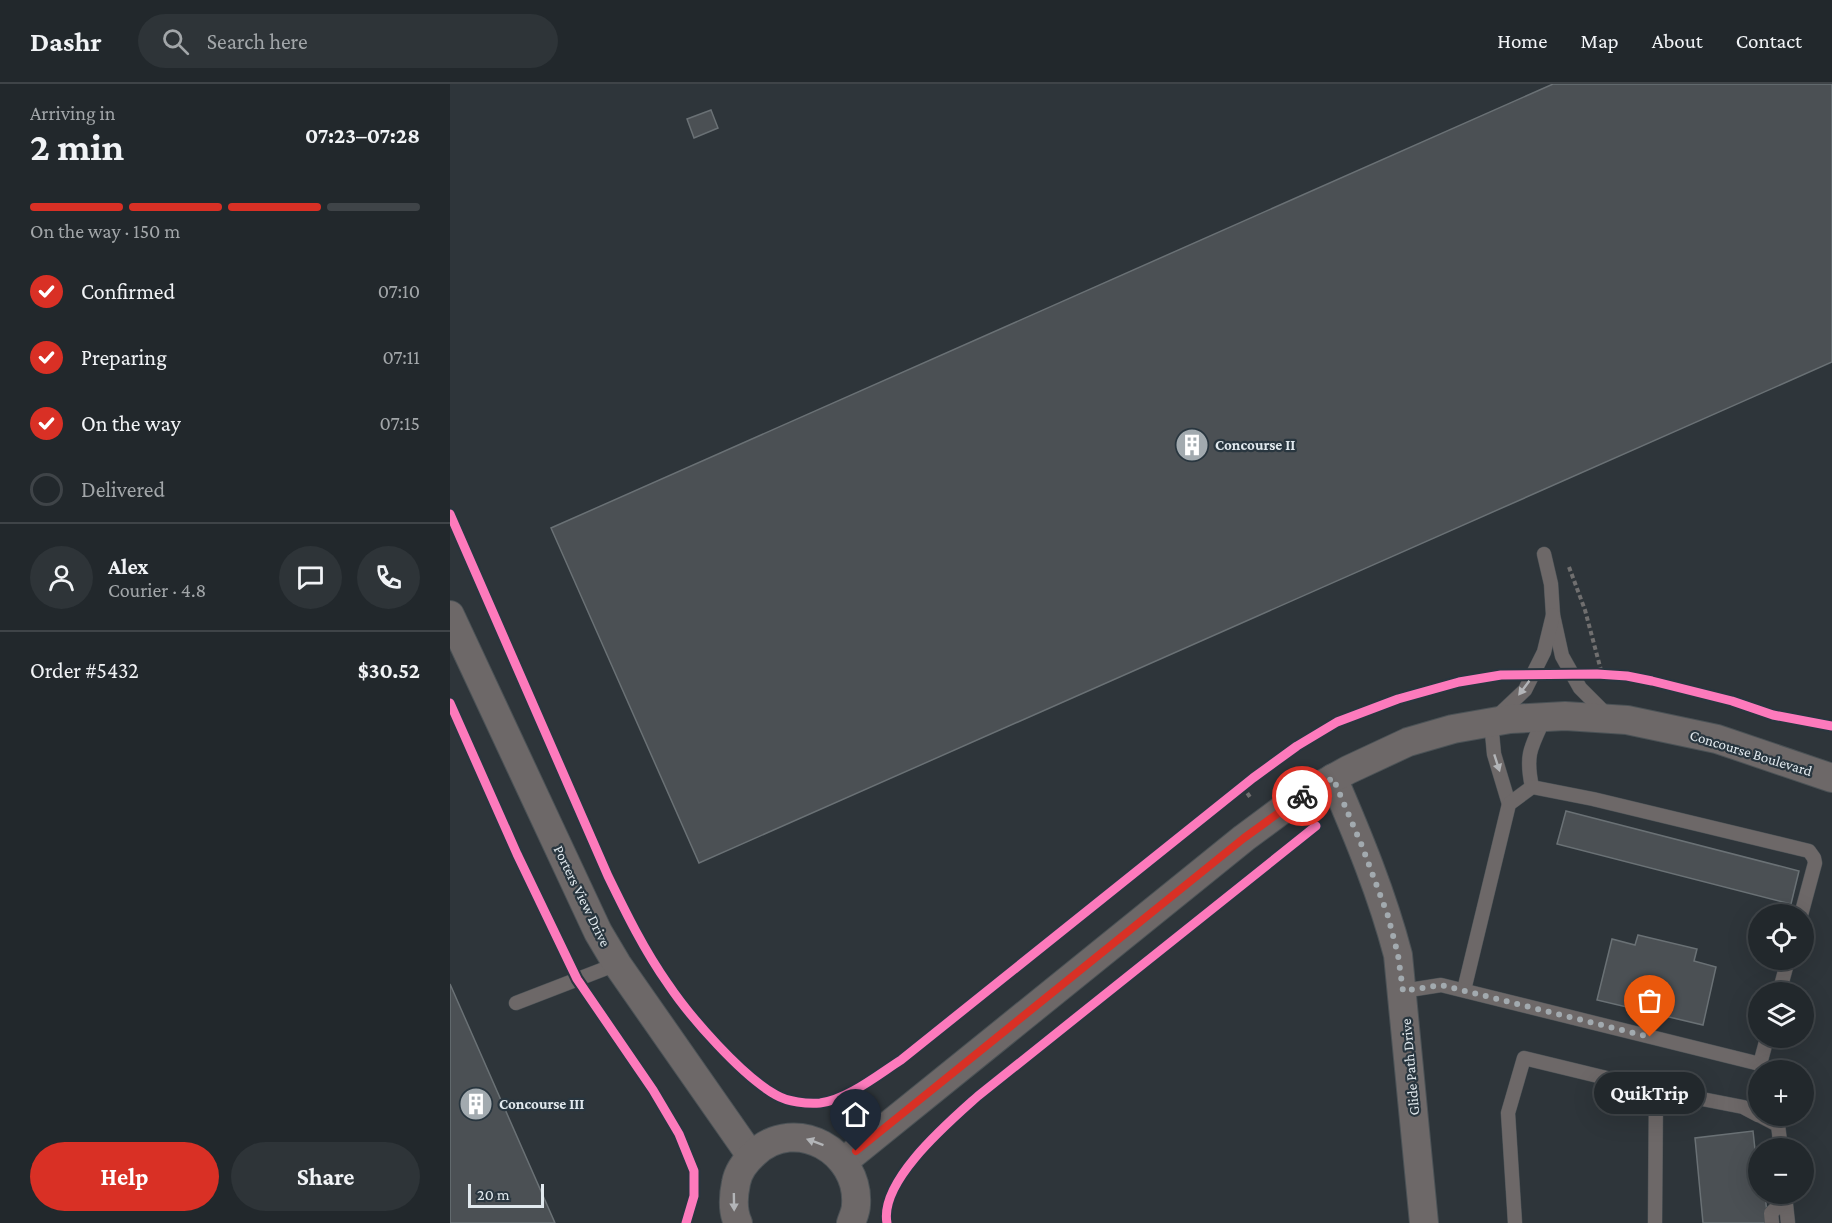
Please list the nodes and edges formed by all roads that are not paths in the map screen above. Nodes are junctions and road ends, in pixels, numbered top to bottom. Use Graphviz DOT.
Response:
graph roads {
  1 [pos="1544,554"];
  2 [pos="450,615"];
  3 [pos="1553,615"];
  4 [pos="1545,717"];
  5 [pos="1610,719"];
  6 [pos="1491,722"];
  7 [pos="1333,778"];
  8 [pos="1832,778"];
  9 [pos="1532,788"];
  10 [pos="1509,804"];
  11 [pos="1804,904"];
  12 [pos="617,964"];
  13 [pos="1464,990"];
  14 [pos="1403,991"];
  15 [pos="516,1003"];
  16 [pos="1764,1048"];
  17 [pos="1656,1090"];
  18 [pos="1748,1110"];
  19 [pos="751,1156"];
  20 [pos="843,1162"];
  21 [pos="1779,1204"];
  22 [pos="1787,1204"];
  23 [pos="738,1223"];
  24 [pos="851,1223"];
  25 [pos="1424,1223"];
  26 [pos="1515,1223"];
  27 [pos="1655,1223"];
  28 [pos="1772,1223"];
  29 [pos="1788,1223"];
  1 -- 3 [label="lane"];
  2 -- 12 [label="street, Porters View Drive"];
  3 -- 5 [label="lane"];
  3 -- 6 [label="lane, one-way"];
  4 -- 5 [label="street, Concourse Boulevard"];
  4 -- 6 [label="street, Concourse Boulevard"];
  4 -- 9 [label="lane"];
  5 -- 8 [label="street, Concourse Boulevard"];
  6 -- 7 [label="street, Concourse Boulevard"];
  6 -- 10 [label="lane, one-way"];
  7 -- 14 [label="street, Glide Path Drive"];
  7 -- 20 [label="street, Concourse Boulevard"];
  9 -- 10 [label="lane"];
  9 -- 11 [label="lane"];
  10 -- 13 [label="lane"];
  12 -- 15 [label="lane"];
  12 -- 19 [label="street, Porters View Drive"];
  13 -- 14 [label="lane"];
  13 -- 16 [label="lane"];
  14 -- 25 [label="street, Glide Path Drive"];
  17 -- 18 [label="lane"];
  17 -- 26 [label="lane"];
  17 -- 27 [label="lane"];
  20 -- 19 [label="street, one-way"];
  19 -- 23 [label="street, one-way"];
  20 -- 24 [label="street"];
  21 -- 28 [label="lane"];
  22 -- 29 [label="lane"];
}
